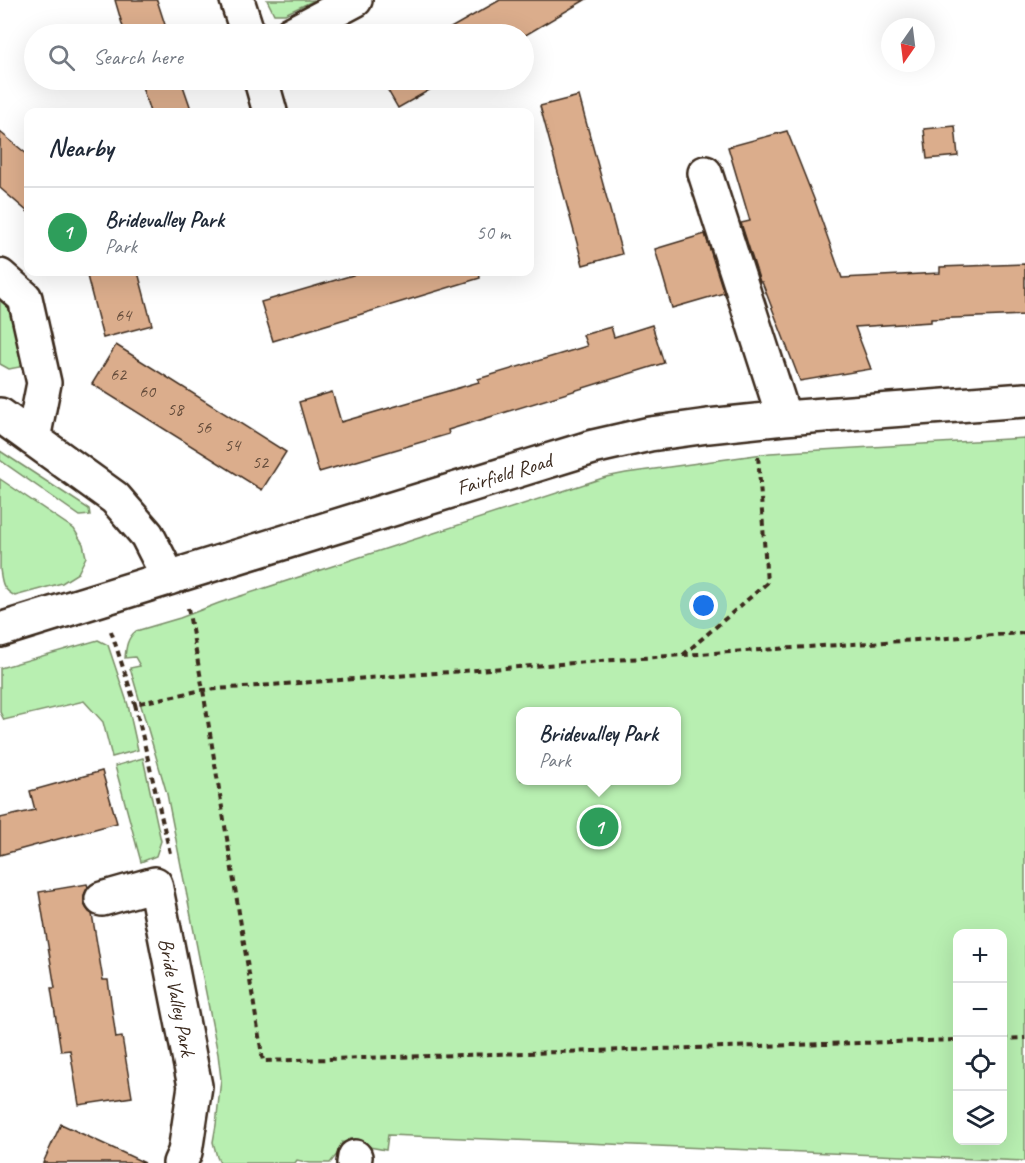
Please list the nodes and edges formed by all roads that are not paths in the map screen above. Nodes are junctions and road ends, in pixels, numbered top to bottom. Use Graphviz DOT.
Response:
graph roads {
  1 [pos="237,0"];
  2 [pos="355,0"];
  3 [pos="245,24"];
  4 [pos="310,24"];
  5 [pos="264,90"];
  6 [pos="269,108"];
  7 [pos="705,173"];
  8 [pos="0,276"];
  9 [pos="1025,400"];
  10 [pos="0,415"];
  11 [pos="783,418"];
  12 [pos="33,439"];
  13 [pos="178,575"];
  14 [pos="0,630"];
  15 [pos="102,899"];
  16 [pos="180,1163"];
  1 -- 3 [label="street"];
  2 -- 4 [label="street"];
  5 -- 6 [label="street"];
  7 -- 11 [label="street"];
  8 -- 12 [label="street"];
  9 -- 11 [label="street, Fairfield Road"];
  10 -- 12 [label="street"];
  11 -- 13 [label="street, Fairfield Road"];
  12 -- 13 [label="street"];
  13 -- 14 [label="street, Fairfield Road"];
  15 -- 16 [label="street, Bride Valley Park"];
}
